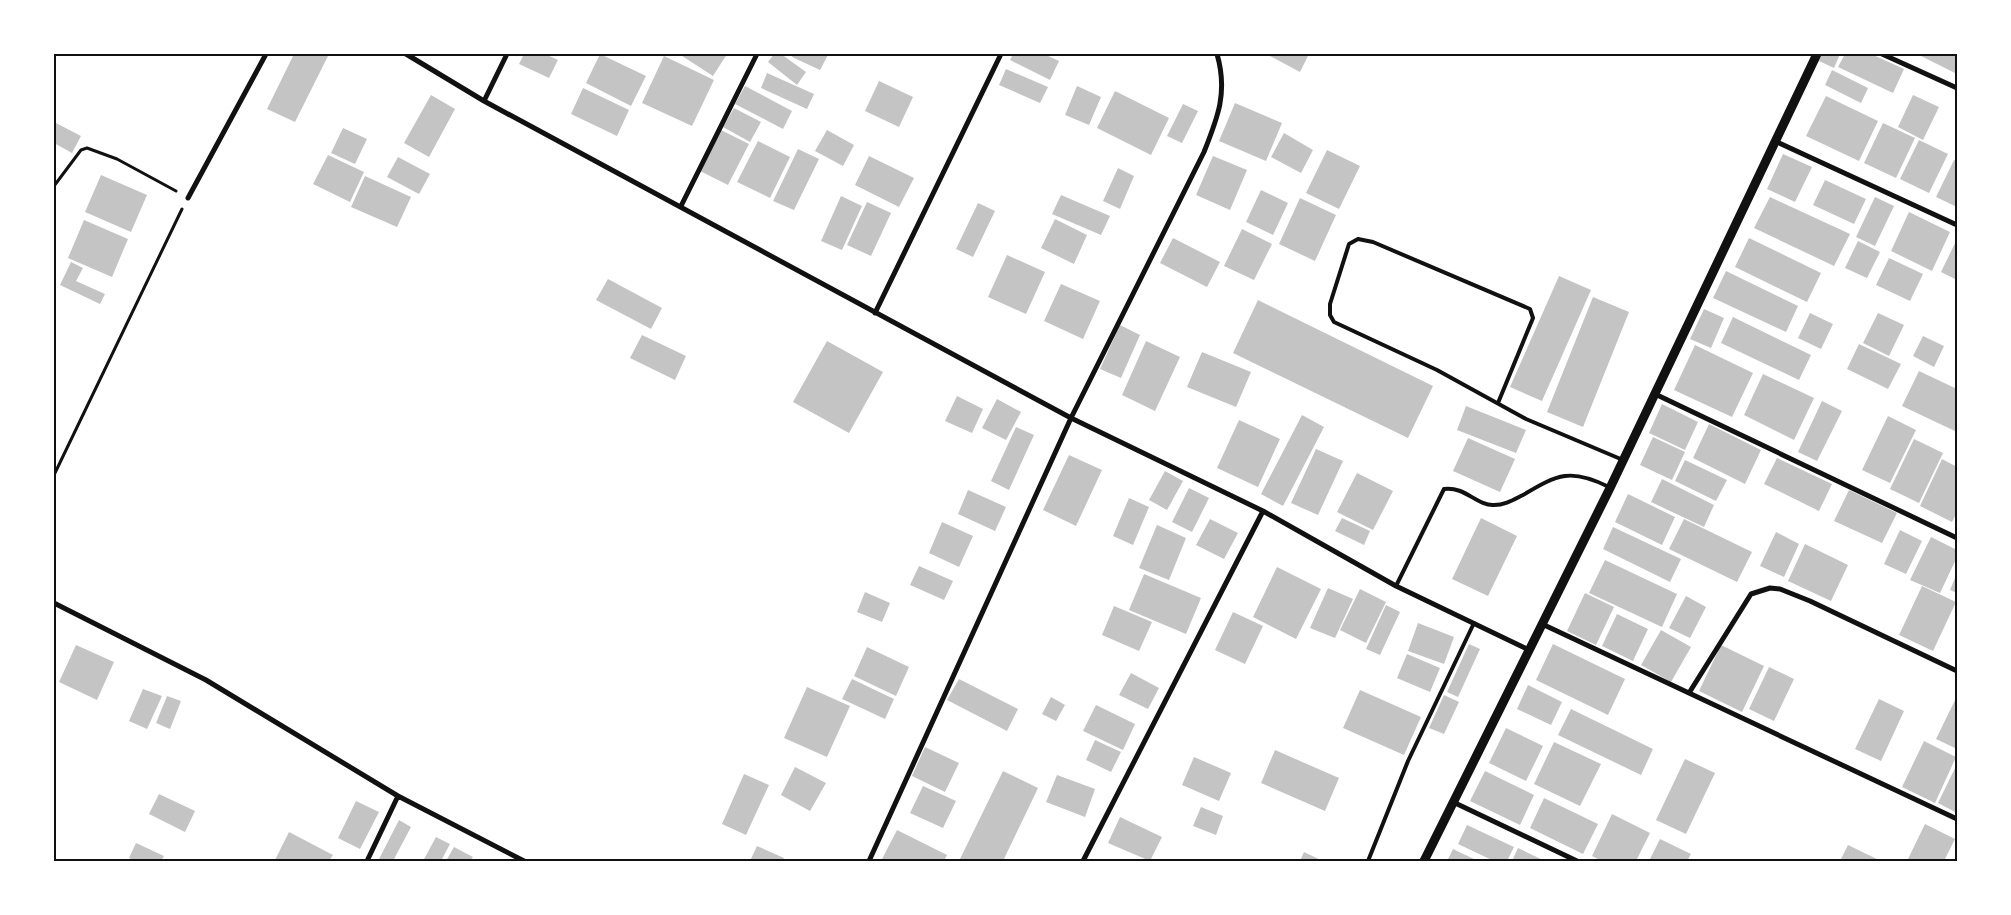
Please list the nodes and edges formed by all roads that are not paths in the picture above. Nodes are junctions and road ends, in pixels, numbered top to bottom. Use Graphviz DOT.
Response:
graph roads {
  1 [pos="266,54"];
  2 [pos="406,54"];
  3 [pos="507,54"];
  4 [pos="757,54"];
  5 [pos="1001,54"];
  6 [pos="1218,54"];
  7 [pos="1817,54"];
  8 [pos="1882,54"];
  9 [pos="1957,88"];
  10 [pos="484,101"];
  11 [pos="1775,141"];
  12 [pos="188,198"];
  13 [pos="681,206"];
  14 [pos="1957,225"];
  15 [pos="875,313"];
  16 [pos="1654,394"];
  17 [pos="1498,403"];
  18 [pos="1071,418"];
  19 [pos="1623,460"];
  20 [pos="1610,488"];
  21 [pos="1263,511"];
  22 [pos="1957,538"];
  23 [pos="1396,586"];
  24 [pos="54,603"];
  25 [pos="1474,622"];
  26 [pos="1542,624"];
  27 [pos="1529,650"];
  28 [pos="1957,672"];
  29 [pos="1689,693"];
  30 [pos="398,796"];
  31 [pos="1452,801"];
  32 [pos="1957,819"];
  33 [pos="367,861"];
  34 [pos="523,861"];
  35 [pos="869,861"];
  36 [pos="1083,861"];
  37 [pos="1368,861"];
  38 [pos="1424,861"];
  39 [pos="1576,861"];
  1 -- 12 [label="street"];
  2 -- 10 [label="street"];
  3 -- 10 [label="street"];
  4 -- 13 [label="street"];
  5 -- 15 [label="street"];
  6 -- 18 [label="street"];
  7 -- 11 [label="street"];
  8 -- 9 [label="street"];
  10 -- 13 [label="street"];
  11 -- 14 [label="street"];
  11 -- 16 [label="street"];
  13 -- 15 [label="street"];
  15 -- 18 [label="street"];
  16 -- 19 [label="street"];
  16 -- 22 [label="street"];
  17 -- 17 [label="lane"];
  17 -- 19 [label="lane"];
  18 -- 21 [label="street"];
  18 -- 35 [label="street"];
  19 -- 20 [label="street"];
  20 -- 23 [label="lane"];
  20 -- 26 [label="street"];
  21 -- 23 [label="street"];
  21 -- 36 [label="street"];
  23 -- 25 [label="street"];
  24 -- 30 [label="street"];
  25 -- 27 [label="street"];
  25 -- 37 [label="lane"];
  26 -- 27 [label="street"];
  26 -- 29 [label="street"];
  27 -- 31 [label="street"];
  28 -- 29 [label="street"];
  29 -- 32 [label="street"];
  30 -- 33 [label="street"];
  30 -- 34 [label="street"];
  31 -- 38 [label="street"];
  31 -- 39 [label="street"];
}
